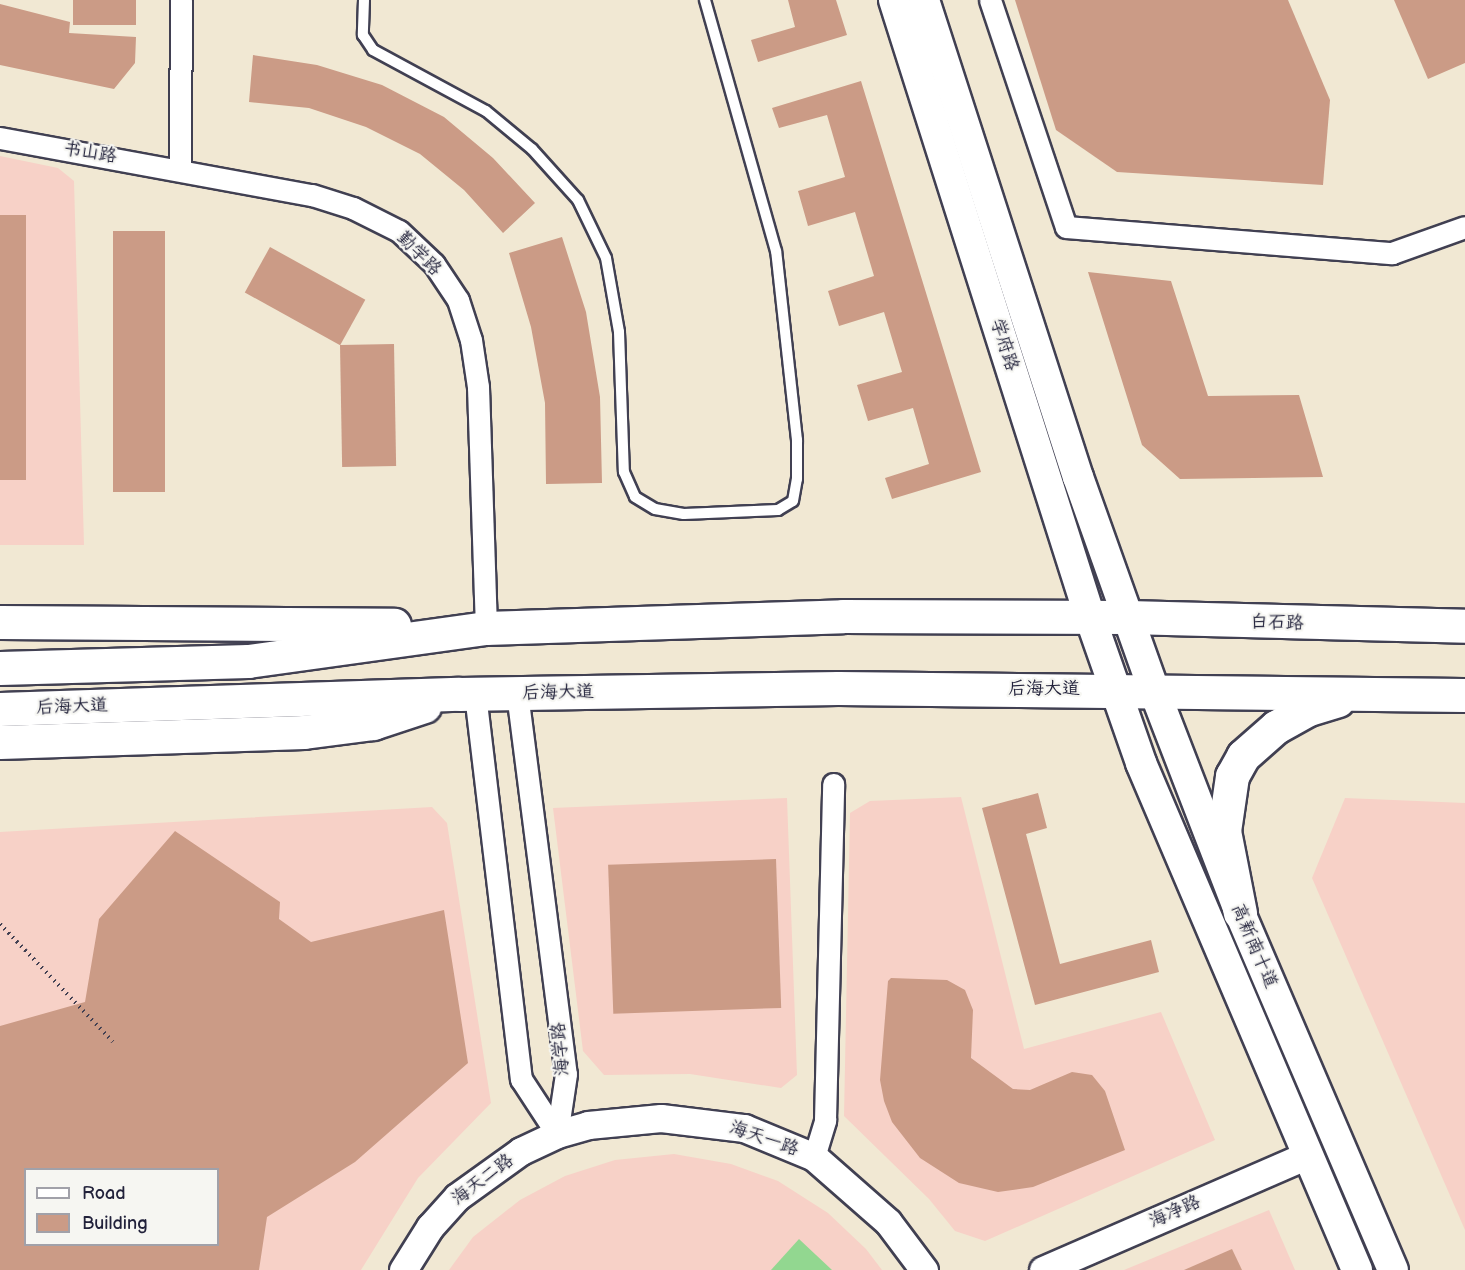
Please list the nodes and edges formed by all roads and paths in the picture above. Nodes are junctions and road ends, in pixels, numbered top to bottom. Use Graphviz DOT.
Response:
graph roads {
  1 [pos="181,0"];
  2 [pos="363,0"];
  3 [pos="705,0"];
  4 [pos="894,0"];
  5 [pos="924,0"];
  6 [pos="990,0"];
  7 [pos="0,138"];
  8 [pos="180,168"];
  9 [pos="1465,227"];
  10 [pos="1090,617"];
  11 [pos="1128,617"];
  12 [pos="0,622"];
  13 [pos="1465,626"];
  14 [pos="486,627"];
  15 [pos="0,668"];
  16 [pos="1115,689"];
  17 [pos="1154,690"];
  18 [pos="517,693"];
  19 [pos="467,694"];
  20 [pos="1360,694"];
  21 [pos="1465,695"];
  22 [pos="0,709"];
  23 [pos="0,742"];
  24 [pos="833,784"];
  25 [pos="1240,913"];
  26 [pos="0,924"];
  27 [pos="112,1042"];
  28 [pos="557,1134"];
  29 [pos="1308,1155"];
  30 [pos="814,1157"];
  31 [pos="403,1270"];
  32 [pos="924,1270"];
  33 [pos="1043,1270"];
  34 [pos="1357,1270"];
  35 [pos="1393,1270"];
  1 -- 8 [label="street"];
  2 -- 3 [label="lane"];
  4 -- 10 [label="main road, 学府路"];
  5 -- 11 [label="main road, 学府路"];
  6 -- 9 [label="street"];
  7 -- 8 [label="street, 书山路"];
  8 -- 14 [label="street, 勤学路"];
  10 -- 11 [label="main road, 白石路"];
  10 -- 14 [label="main road"];
  10 -- 16 [label="main road, 学府路"];
  11 -- 13 [label="main road, 白石路"];
  11 -- 17 [label="main road, 高新南十道"];
  12 -- 14 [label="main road"];
  14 -- 15 [label="main road"];
  16 -- 17 [label="main road"];
  16 -- 18 [label="main road, 后海大道"];
  16 -- 29 [label="main road, 高新南十道"];
  17 -- 20 [label="main road"];
  17 -- 25 [label="main road, 高新南十道"];
  18 -- 19 [label="main road, 后海大道"];
  18 -- 28 [label="street, 海学路"];
  19 -- 22 [label="main road, 后海大道"];
  19 -- 23 [label="main road"];
  19 -- 28 [label="street"];
  20 -- 21 [label="main road"];
  20 -- 25 [label="main road"];
  24 -- 30 [label="street"];
  25 -- 35 [label="main road, 高新南十道"];
  26 -- 27 [label="path"];
  28 -- 30 [label="street, 海天一路"];
  28 -- 31 [label="street, 海天二路"];
  29 -- 33 [label="street, 海净路"];
  29 -- 34 [label="main road, 高新南十道"];
  30 -- 32 [label="street, 海天一路"];
}
